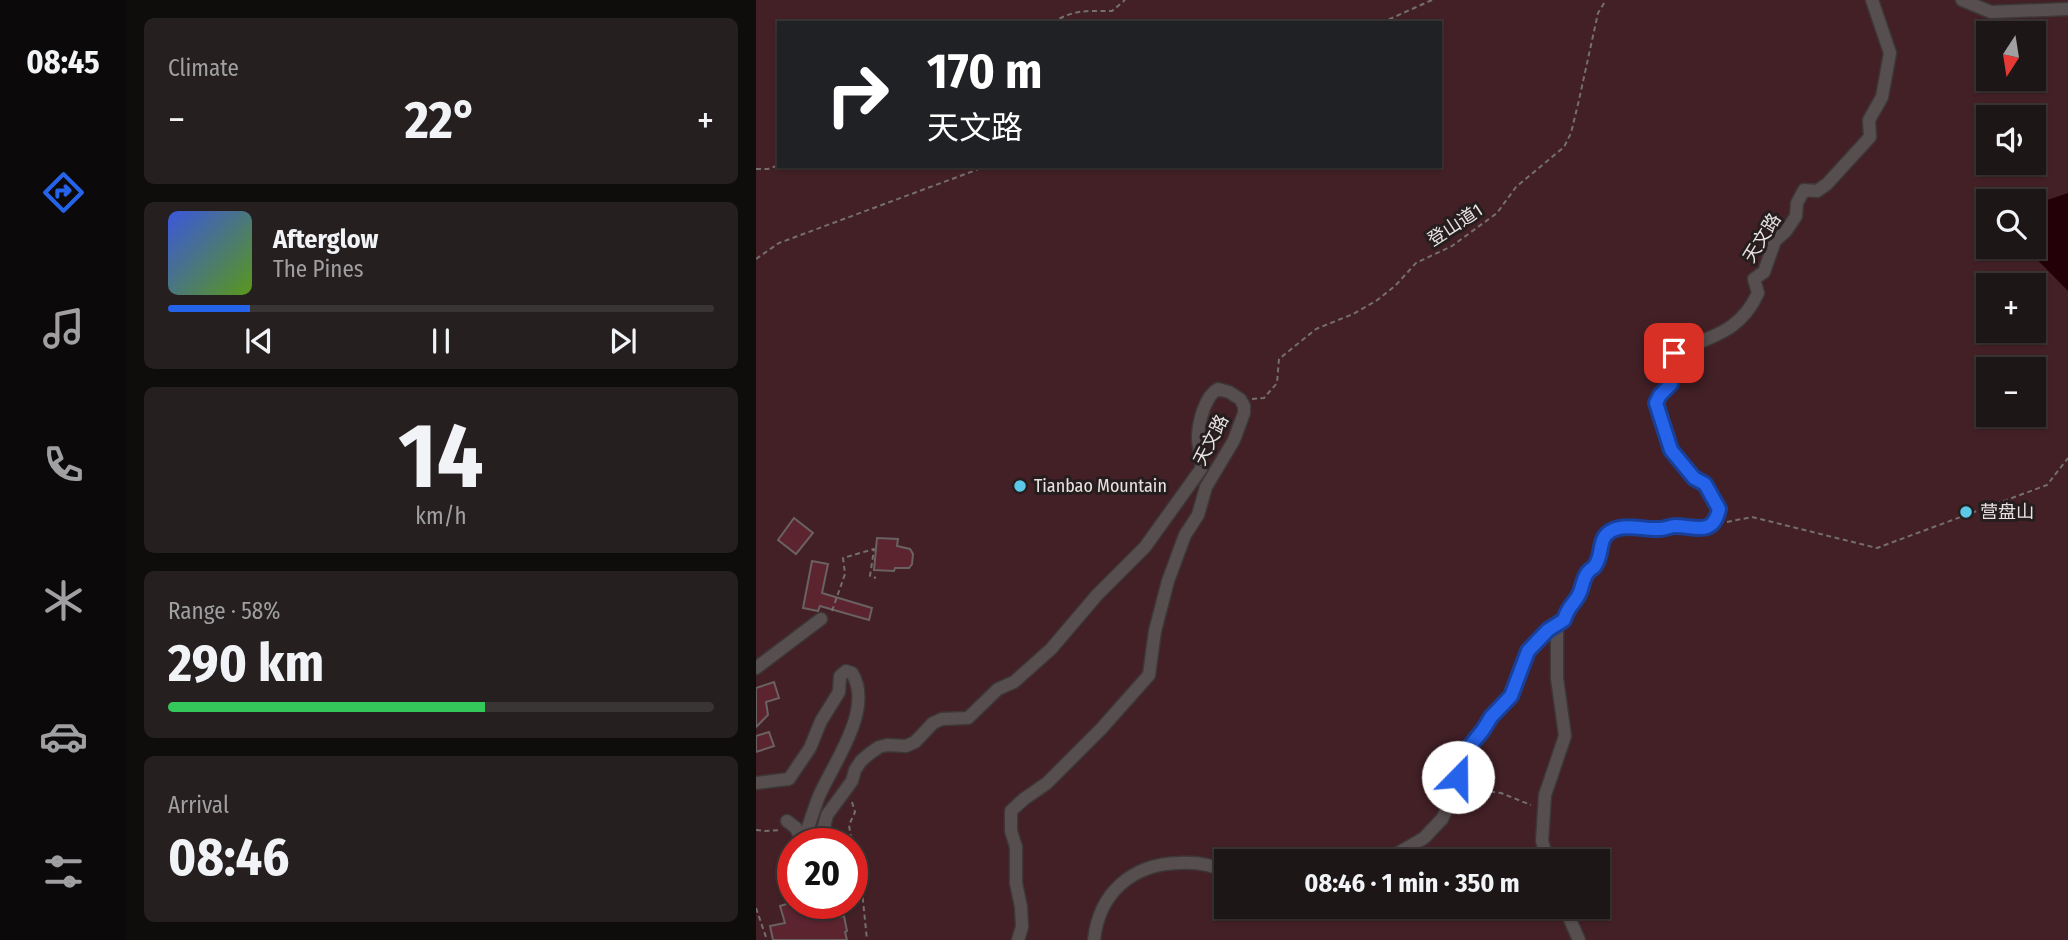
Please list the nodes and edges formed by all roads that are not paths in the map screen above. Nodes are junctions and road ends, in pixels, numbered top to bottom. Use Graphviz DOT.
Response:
graph roads {
  1 [pos="1872,0"];
  2 [pos="1962,0"];
  3 [pos="2068,9"];
  4 [pos="821,619"];
  5 [pos="1557,625"];
  6 [pos="756,668"];
  7 [pos="756,783"];
  8 [pos="783,826"];
  9 [pos="796,828"];
  10 [pos="808,828"];
  11 [pos="823,828"];
  12 [pos="1406,849"];
  13 [pos="1544,849"];
  14 [pos="1214,865"];
  15 [pos="1570,919"];
  16 [pos="1018,940"];
  17 [pos="1094,940"];
  18 [pos="1579,940"];
  1 -- 5 [label="lane, 天文路"];
  2 -- 3 [label="lane"];
  4 -- 6 [label="lane"];
  5 -- 12 [label="lane"];
  5 -- 13 [label="lane"];
  7 -- 10 [label="lane"];
  8 -- 9 [label="lane"];
  11 -- 16 [label="lane, 天文路"];
  14 -- 17 [label="lane"];
  15 -- 18 [label="lane"];
}
